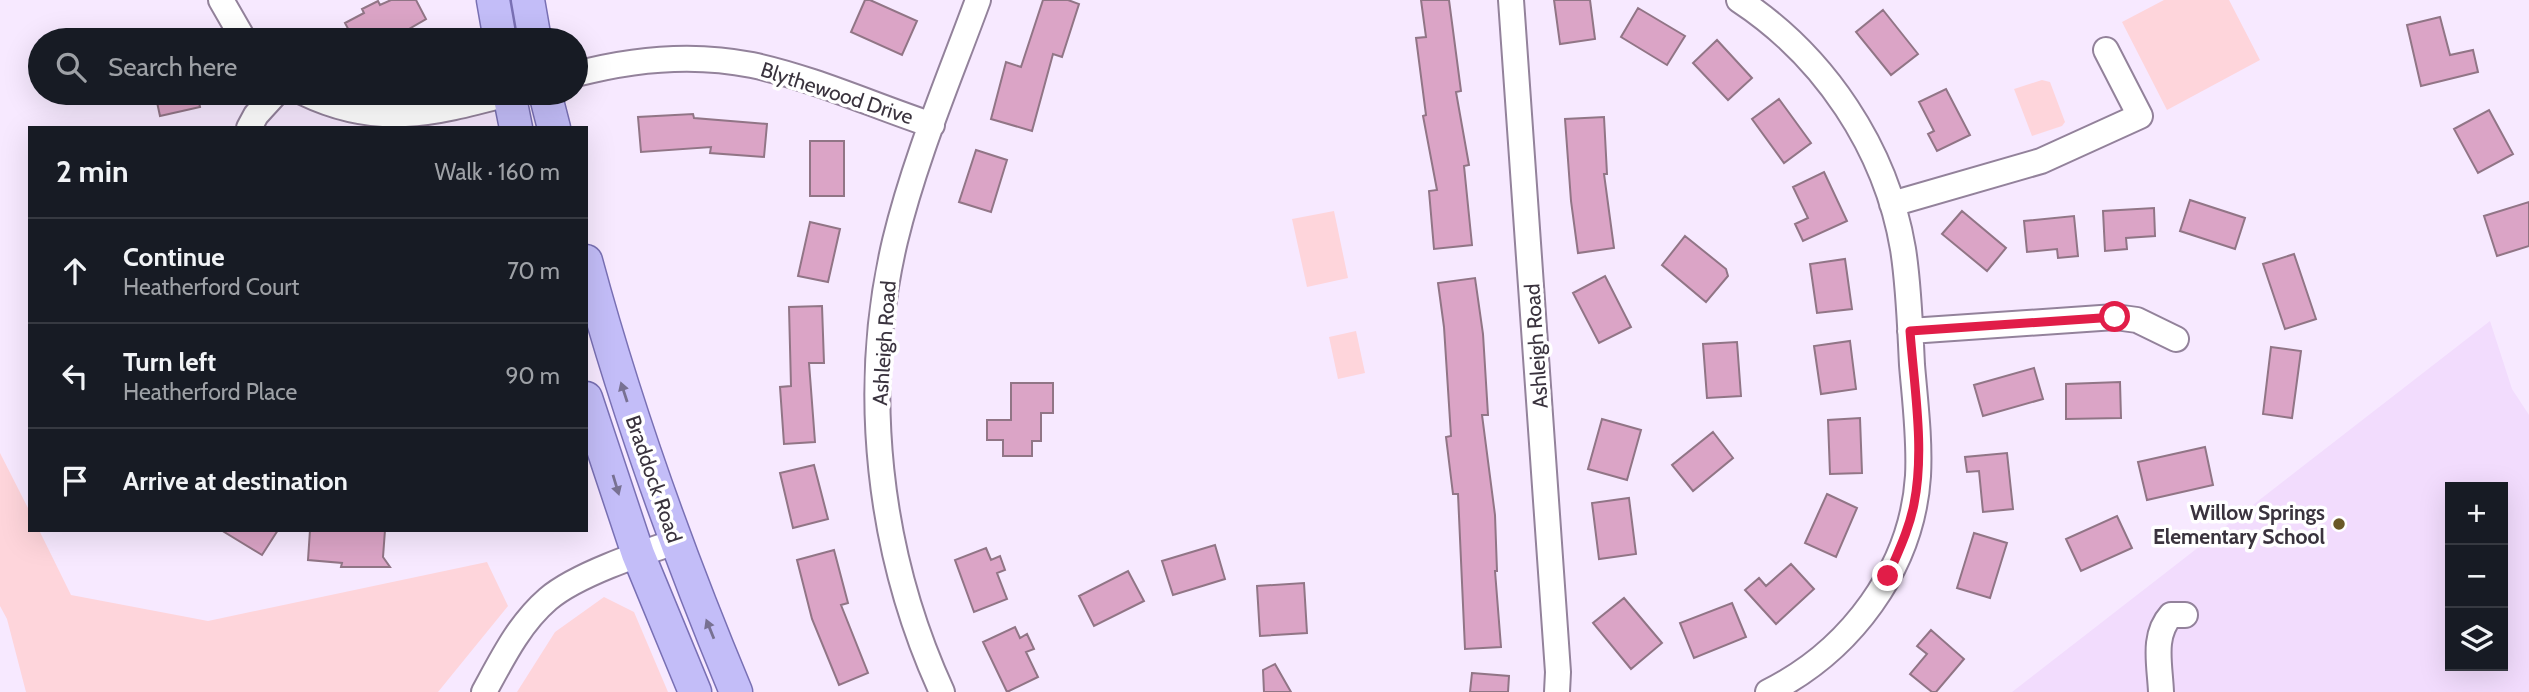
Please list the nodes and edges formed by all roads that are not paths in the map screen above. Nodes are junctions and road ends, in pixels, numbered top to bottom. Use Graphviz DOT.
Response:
graph roads {
  1 [pos="221,0"];
  2 [pos="493,0"];
  3 [pos="528,0"];
  4 [pos="978,0"];
  5 [pos="1511,0"];
  6 [pos="1739,0"];
  7 [pos="237,28"];
  8 [pos="498,28"];
  9 [pos="533,28"];
  10 [pos="2106,50"];
  11 [pos="588,72"];
  12 [pos="265,105"];
  13 [pos="335,105"];
  14 [pos="461,105"];
  15 [pos="512,105"];
  16 [pos="548,105"];
  17 [pos="932,125"];
  18 [pos="250,126"];
  19 [pos="516,126"];
  20 [pos="553,126"];
  21 [pos="1892,204"];
  22 [pos="588,268"];
  23 [pos="1910,331"];
  24 [pos="2176,339"];
  25 [pos="588,404"];
  26 [pos="675,542"];
  27 [pos="638,554"];
  28 [pos="2185,615"];
  29 [pos="484,692"];
  30 [pos="695,692"];
  31 [pos="736,692"];
  32 [pos="942,692"];
  33 [pos="1557,692"];
  34 [pos="1769,692"];
  35 [pos="2161,692"];
  1 -- 7 [label="street"];
  2 -- 8 [label="main road"];
  3 -- 9 [label="main road"];
  4 -- 17 [label="street, Ashleigh Road"];
  5 -- 33 [label="street, Ashleigh Road"];
  6 -- 21 [label="street"];
  10 -- 21 [label="street"];
  11 -- 17 [label="street, Blythewood Drive"];
  12 -- 18 [label="street"];
  13 -- 14 [label="street"];
  15 -- 19 [label="main road"];
  16 -- 20 [label="main road"];
  17 -- 32 [label="street, Ashleigh Road"];
  21 -- 23 [label="street"];
  26 -- 22 [label="main road, Braddock Road, one-way"];
  23 -- 24 [label="street"];
  23 -- 34 [label="street"];
  25 -- 27 [label="main road, Braddock Road, one-way"];
  26 -- 27 [label="street"];
  31 -- 26 [label="main road, Braddock Road, one-way"];
  27 -- 29 [label="street"];
  27 -- 30 [label="main road, Braddock Road"];
  28 -- 35 [label="street"];
}
